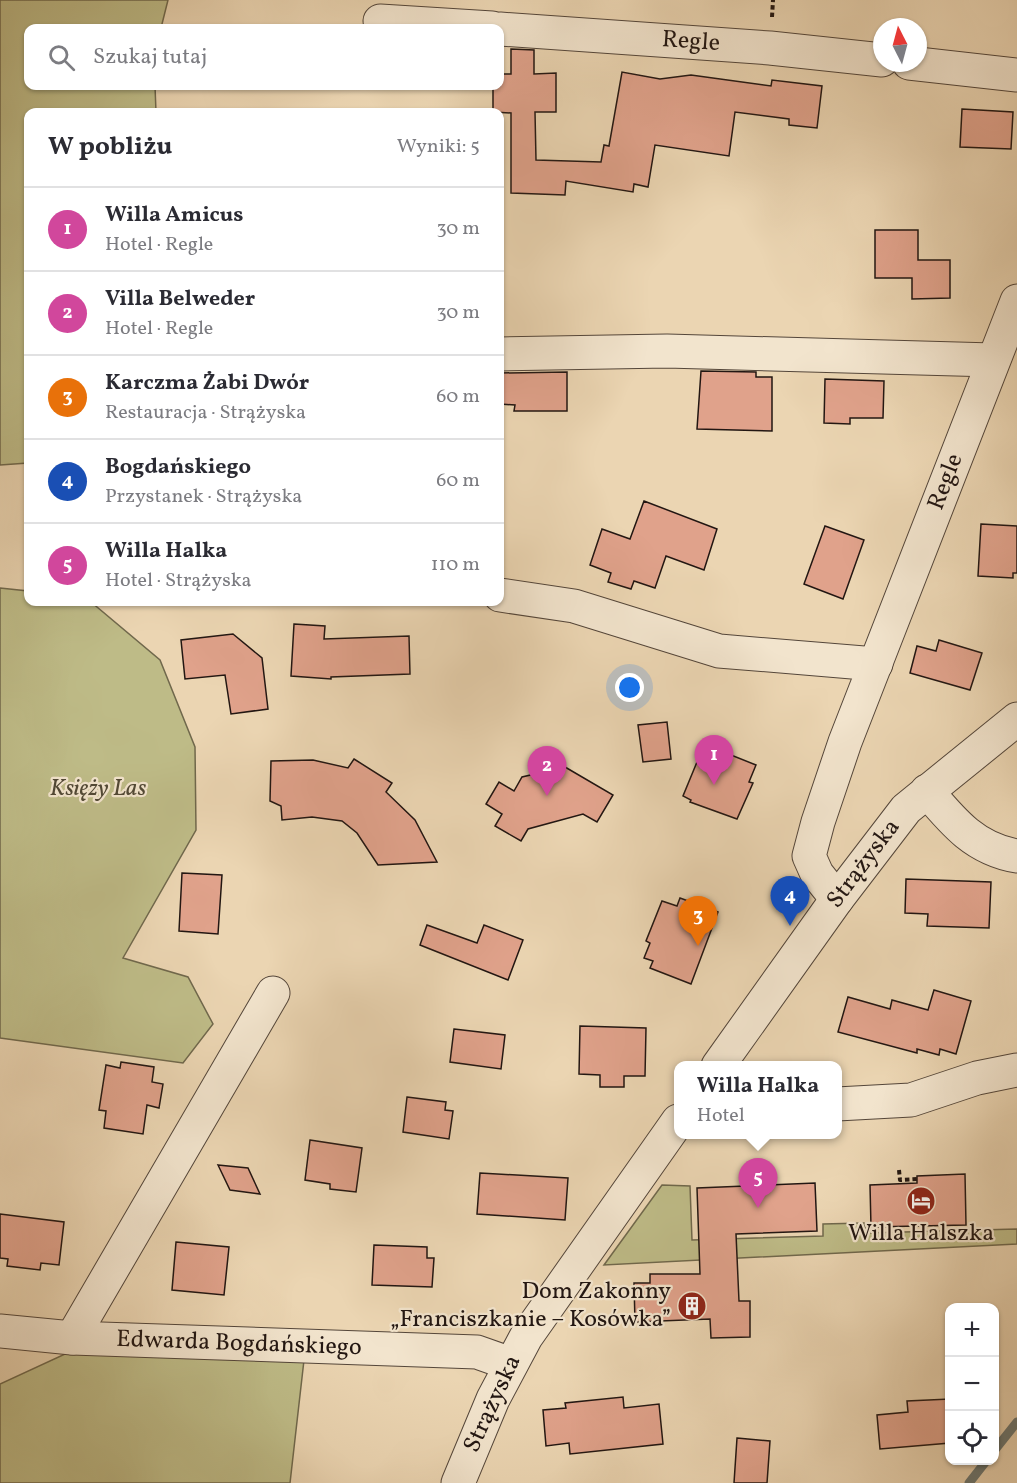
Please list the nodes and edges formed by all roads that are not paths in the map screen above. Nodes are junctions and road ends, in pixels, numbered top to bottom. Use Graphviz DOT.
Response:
graph roads {
  1 [pos="380,21"];
  2 [pos="428,24"];
  3 [pos="504,29"];
  4 [pos="873,59"];
  5 [pos="927,65"];
  6 [pos="1017,75"];
  7 [pos="1017,301"];
  8 [pos="504,354"];
  9 [pos="993,360"];
  10 [pos="504,596"];
  11 [pos="876,664"];
  12 [pos="1017,719"];
  13 [pos="927,791"];
  14 [pos="1017,856"];
  15 [pos="837,898"];
  16 [pos="273,993"];
  17 [pos="721,1061"];
  18 [pos="1017,1070"];
  19 [pos="842,1104"];
  20 [pos="674,1127"];
  21 [pos="0,1331"];
  22 [pos="72,1338"];
  23 [pos="511,1364"];
  24 [pos="458,1483"];
  1 -- 2 [label="street"];
  3 -- 4 [label="street, Regle"];
  5 -- 6 [label="street"];
  7 -- 9 [label="street, Regle"];
  8 -- 9 [label="street"];
  9 -- 11 [label="street, Regle"];
  10 -- 11 [label="street"];
  11 -- 15 [label="street, Regle"];
  12 -- 13 [label="street, Strążyska"];
  13 -- 14 [label="street"];
  13 -- 15 [label="street, Strążyska"];
  15 -- 17 [label="street, Strążyska"];
  16 -- 22 [label="street, Edwarda Bogdańskiego"];
  18 -- 19 [label="street"];
  20 -- 23 [label="street, Strążyska"];
  21 -- 22 [label="street, Edwarda Bogdańskiego"];
  22 -- 23 [label="street, Edwarda Bogdańskiego"];
  23 -- 24 [label="street, Strążyska"];
}
